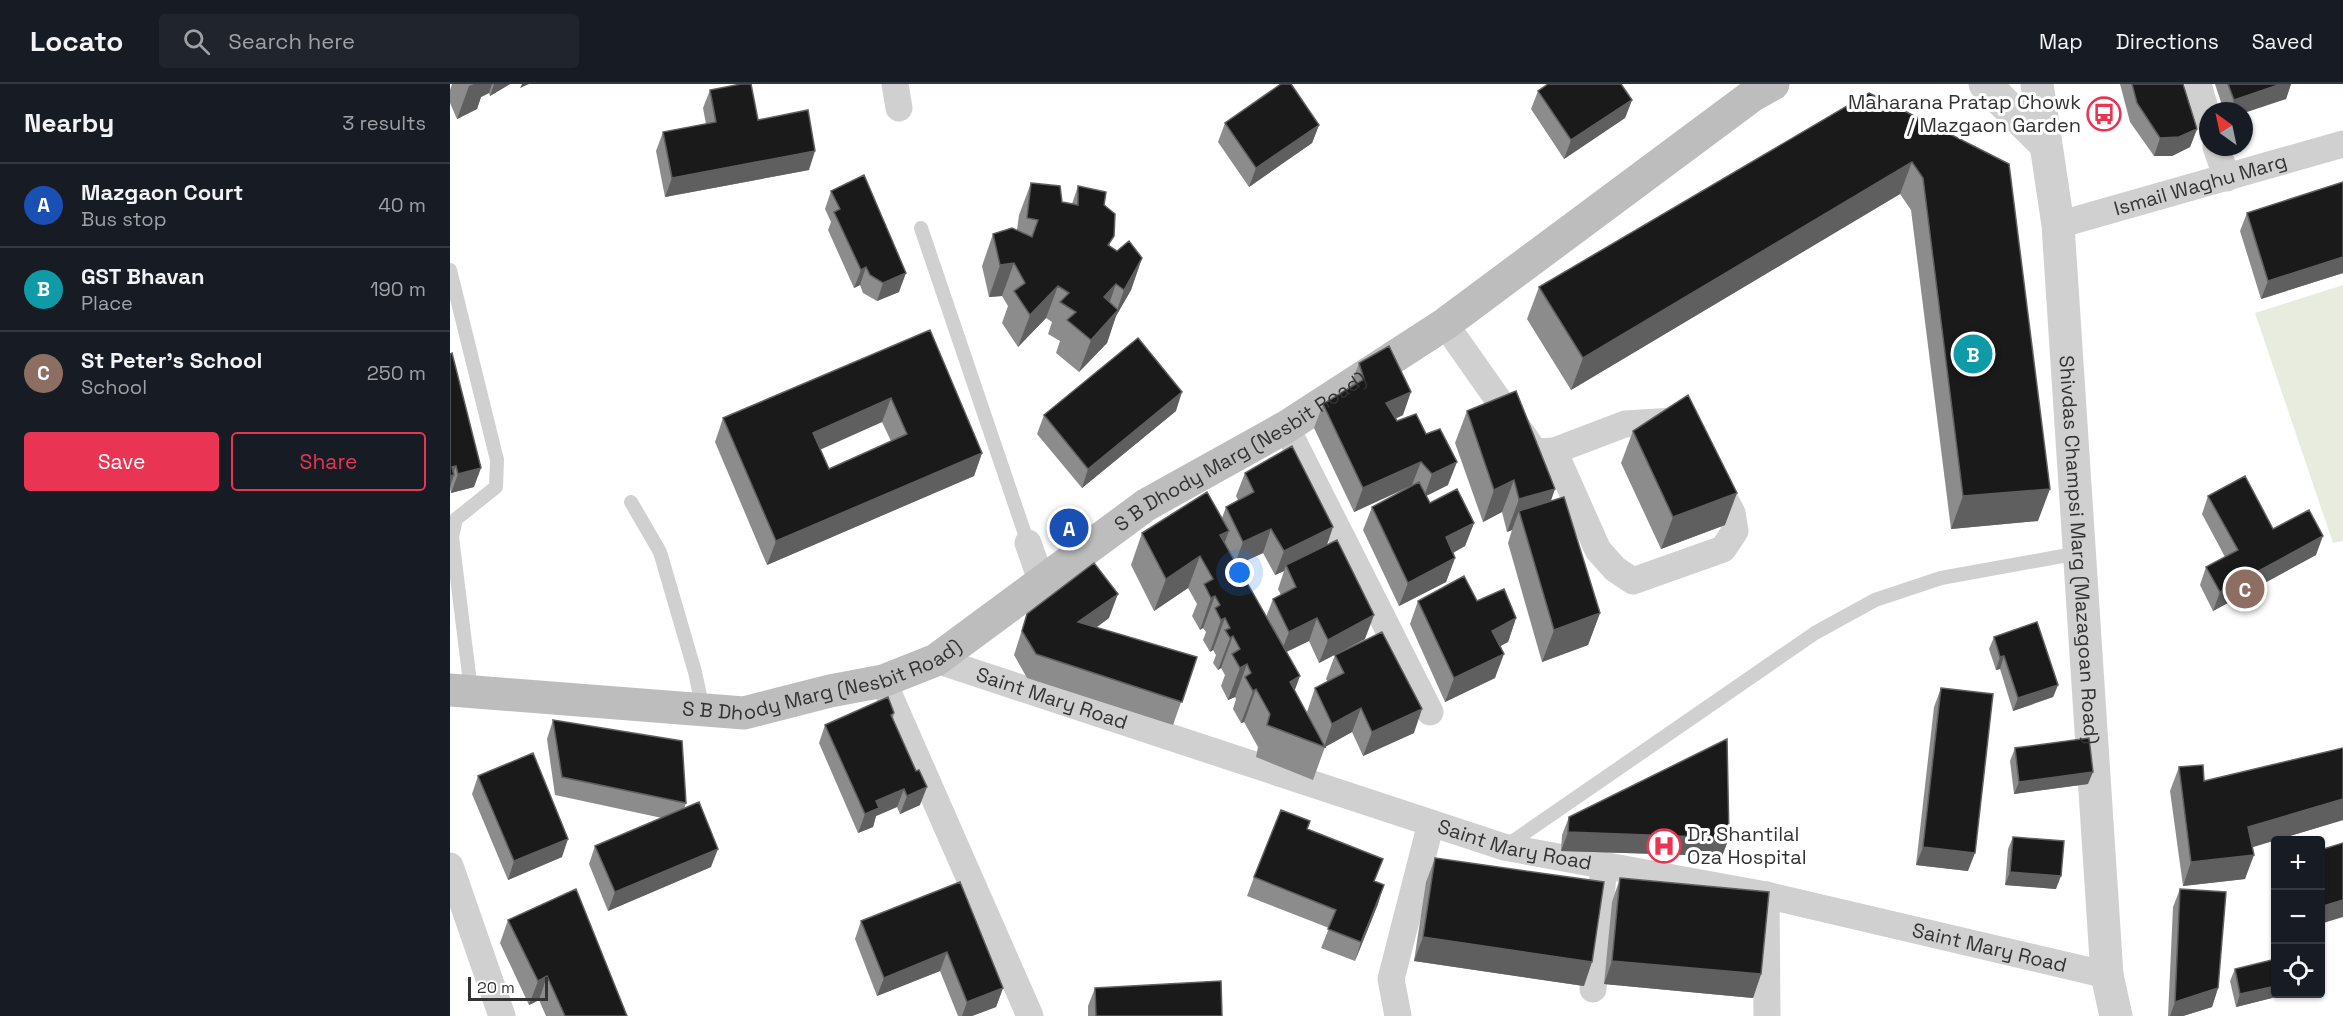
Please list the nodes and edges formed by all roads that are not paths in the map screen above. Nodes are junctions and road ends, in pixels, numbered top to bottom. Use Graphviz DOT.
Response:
graph roads {
  1 [pos="1773,84"];
  2 [pos="1985,84"];
  3 [pos="2037,84"];
  4 [pos="2198,84"];
  5 [pos="2203,102"];
  6 [pos="2044,143"];
  7 [pos="2343,144"];
  8 [pos="2219,156"];
  9 [pos="2227,178"];
  10 [pos="2058,225"];
  11 [pos="921,228"];
  12 [pos="450,270"];
  13 [pos="1445,324"];
  14 [pos="1286,427"];
  15 [pos="1554,452"];
  16 [pos="630,502"];
  17 [pos="1028,543"];
  18 [pos="2079,553"];
  19 [pos="1041,580"];
  20 [pos="936,660"];
  21 [pos="883,681"];
  22 [pos="461,690"];
  23 [pos="703,710"];
  24 [pos="1430,712"];
  25 [pos="1431,823"];
  26 [pos="1504,847"];
  27 [pos="1604,865"];
  28 [pos="450,866"];
  29 [pos="1766,895"];
  30 [pos="2107,975"];
  31 [pos="1593,989"];
  32 [pos="502,1016"];
  33 [pos="1030,1016"];
  34 [pos="1398,1016"];
  35 [pos="1767,1016"];
  36 [pos="2116,1016"];
  1 -- 13 [label="main road, S B Dhody Marg (Nesbit Road)"];
  2 -- 6 [label="street"];
  3 -- 6 [label="street, Shivdas Champsi Marg (Mazagoan Road)"];
  4 -- 5 [label="street"];
  6 -- 10 [label="street, Shivdas Champsi Marg (Mazagoan Road)"];
  7 -- 9 [label="street, Ismail Waghu Marg"];
  8 -- 9 [label="street"];
  9 -- 10 [label="street, Ismail Waghu Marg"];
  10 -- 18 [label="street, Shivdas Champsi Marg (Mazagoan Road)"];
  11 -- 17 [label="lane"];
  12 -- 22 [label="lane"];
  13 -- 14 [label="main road, S B Dhody Marg (Nesbit Road)"];
  13 -- 15 [label="street"];
  14 -- 19 [label="main road, S B Dhody Marg (Nesbit Road)"];
  14 -- 24 [label="street"];
  15 -- 15 [label="street"];
  16 -- 23 [label="lane"];
  17 -- 19 [label="street"];
  18 -- 26 [label="lane"];
  18 -- 30 [label="street, Shivdas Champsi Marg (Mazagoan Road)"];
  19 -- 20 [label="main road, S B Dhody Marg (Nesbit Road)"];
  20 -- 21 [label="main road, S B Dhody Marg (Nesbit Road)"];
  20 -- 25 [label="street, Saint Mary Road"];
  21 -- 23 [label="main road, S B Dhody Marg (Nesbit Road)"];
  21 -- 33 [label="street"];
  22 -- 23 [label="main road, S B Dhody Marg (Nesbit Road)"];
  25 -- 26 [label="street, Saint Mary Road"];
  25 -- 34 [label="street"];
  26 -- 27 [label="street, Saint Mary Road"];
  27 -- 29 [label="street, Saint Mary Road"];
  27 -- 31 [label="street"];
  28 -- 32 [label="street"];
  29 -- 30 [label="street, Saint Mary Road"];
  29 -- 35 [label="street"];
  30 -- 36 [label="street, Shivdas Champsi Marg (Mazagoan Road)"];
}
